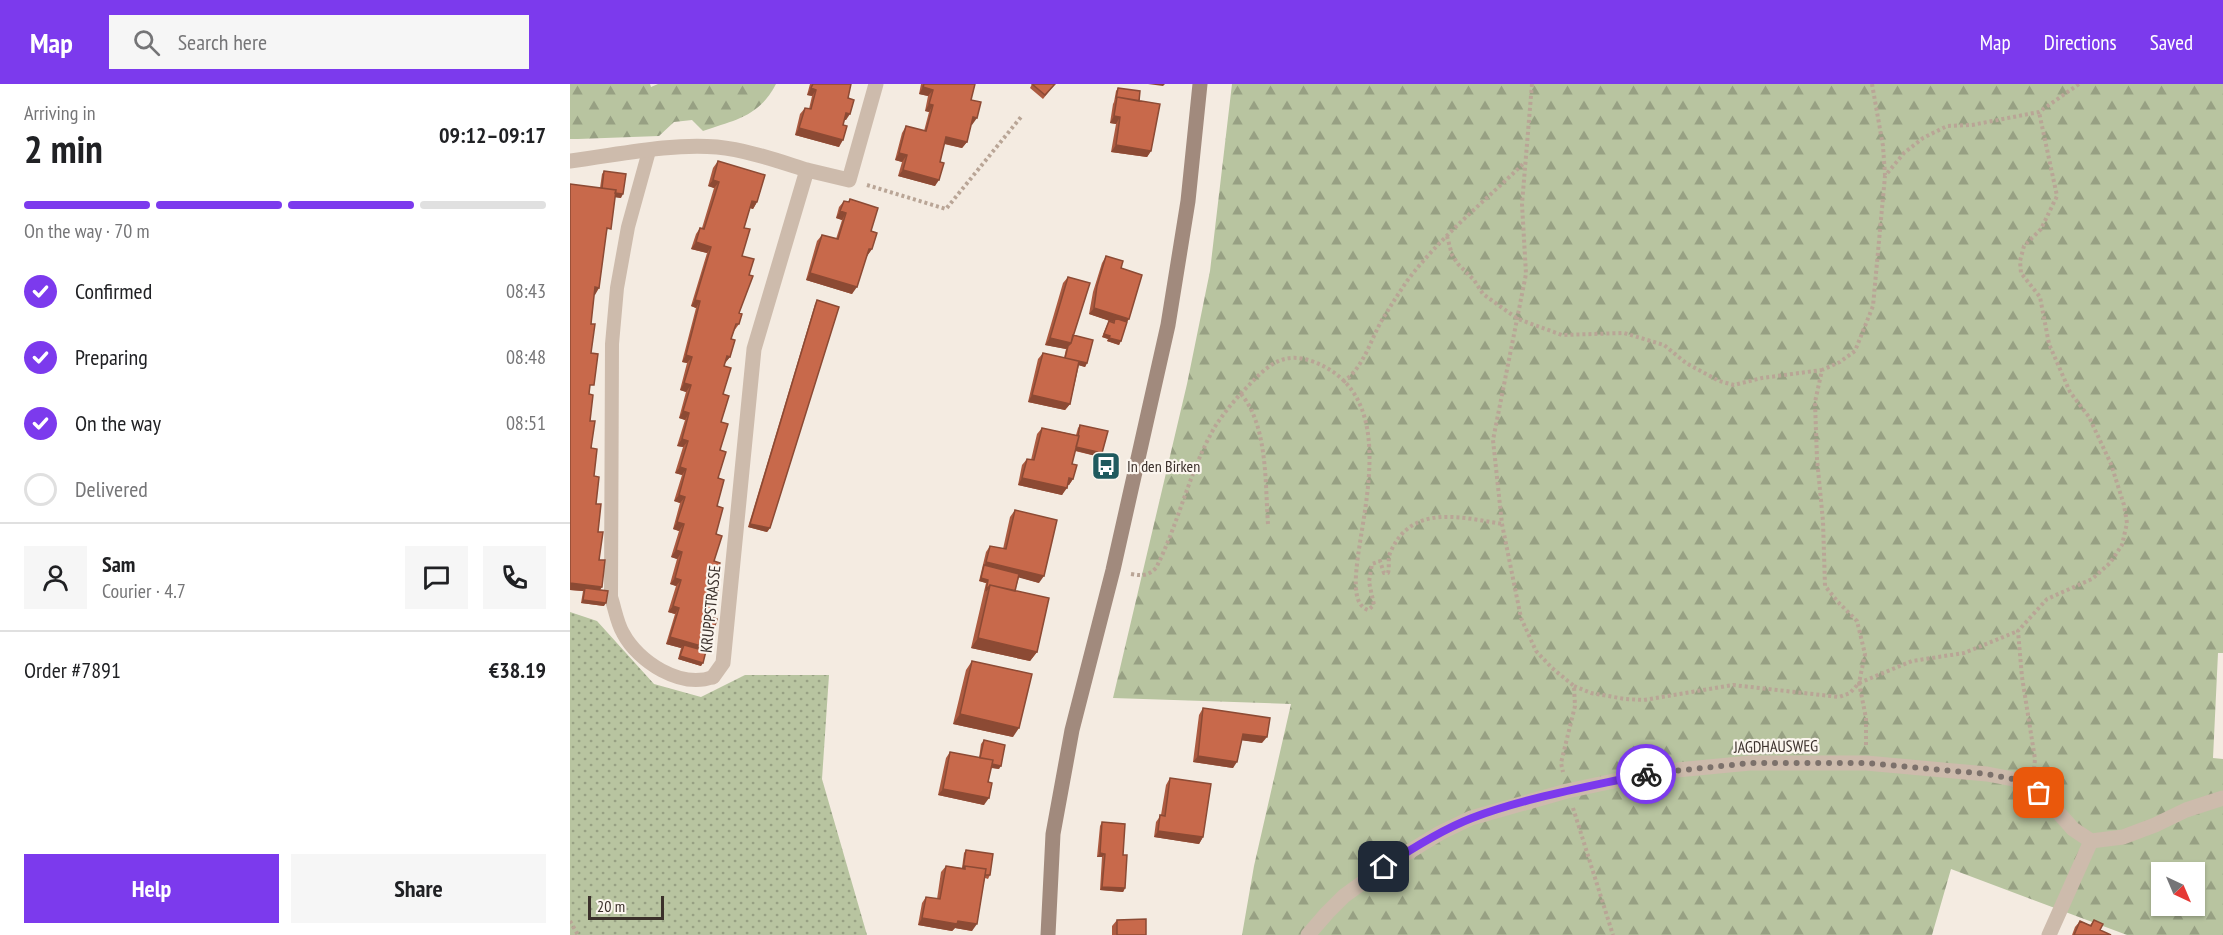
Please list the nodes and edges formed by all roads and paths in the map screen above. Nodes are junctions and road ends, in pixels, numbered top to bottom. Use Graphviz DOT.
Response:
graph roads {
  1 [pos="876,84"];
  2 [pos="1200,84"];
  3 [pos="1532,84"];
  4 [pos="1872,84"];
  5 [pos="2079,84"];
  6 [pos="2039,112"];
  7 [pos="1021,117"];
  8 [pos="649,151"];
  9 [pos="570,161"];
  10 [pos="1524,163"];
  11 [pos="807,170"];
  12 [pos="1885,176"];
  13 [pos="849,180"];
  14 [pos="1447,236"];
  15 [pos="1518,319"];
  16 [pos="1822,370"];
  17 [pos="1343,382"];
  18 [pos="1240,394"];
  19 [pos="1268,524"];
  20 [pos="1502,524"];
  21 [pos="1113,570"];
  22 [pos="2018,631"];
  23 [pos="713,677"];
  24 [pos="1859,683"];
  25 [pos="1574,686"];
  26 [pos="1866,763"];
  27 [pos="2031,787"];
  28 [pos="1567,791"];
  29 [pos="2223,798"];
  30 [pos="2091,841"];
  31 [pos="570,921"];
  32 [pos="579,935"];
  33 [pos="1048,935"];
  34 [pos="1308,935"];
  35 [pos="1613,935"];
  36 [pos="2049,935"];
  1 -- 13 [label="street"];
  2 -- 21 [label="street"];
  3 -- 10 [label="path"];
  4 -- 12 [label="path"];
  5 -- 6 [label="path"];
  6 -- 12 [label="path"];
  6 -- 22 [label="path"];
  7 -- 13 [label="path"];
  8 -- 9 [label="street"];
  8 -- 11 [label="street"];
  8 -- 23 [label="lane, KRUPPSTRASSE"];
  10 -- 14 [label="path"];
  10 -- 15 [label="path"];
  11 -- 13 [label="street"];
  11 -- 23 [label="street, KRUPPSTRASSE"];
  12 -- 16 [label="path"];
  14 -- 15 [label="path"];
  14 -- 17 [label="path"];
  15 -- 16 [label="path"];
  15 -- 20 [label="path"];
  16 -- 24 [label="path"];
  17 -- 18 [label="path"];
  17 -- 20 [label="path"];
  18 -- 19 [label="path"];
  18 -- 21 [label="path"];
  20 -- 25 [label="path"];
  21 -- 33 [label="street"];
  22 -- 24 [label="path"];
  22 -- 27 [label="path"];
  24 -- 25 [label="path"];
  24 -- 26 [label="path"];
  25 -- 28 [label="path"];
  26 -- 27 [label="street, JAGDHAUSWEG"];
  26 -- 28 [label="street, JAGDHAUSWEG"];
  27 -- 30 [label="street, JAGDHAUSWEG"];
  28 -- 34 [label="street, JAGDHAUSWEG"];
  28 -- 35 [label="path"];
  29 -- 30 [label="street"];
  30 -- 36 [label="street"];
  31 -- 32 [label="path"];
}
